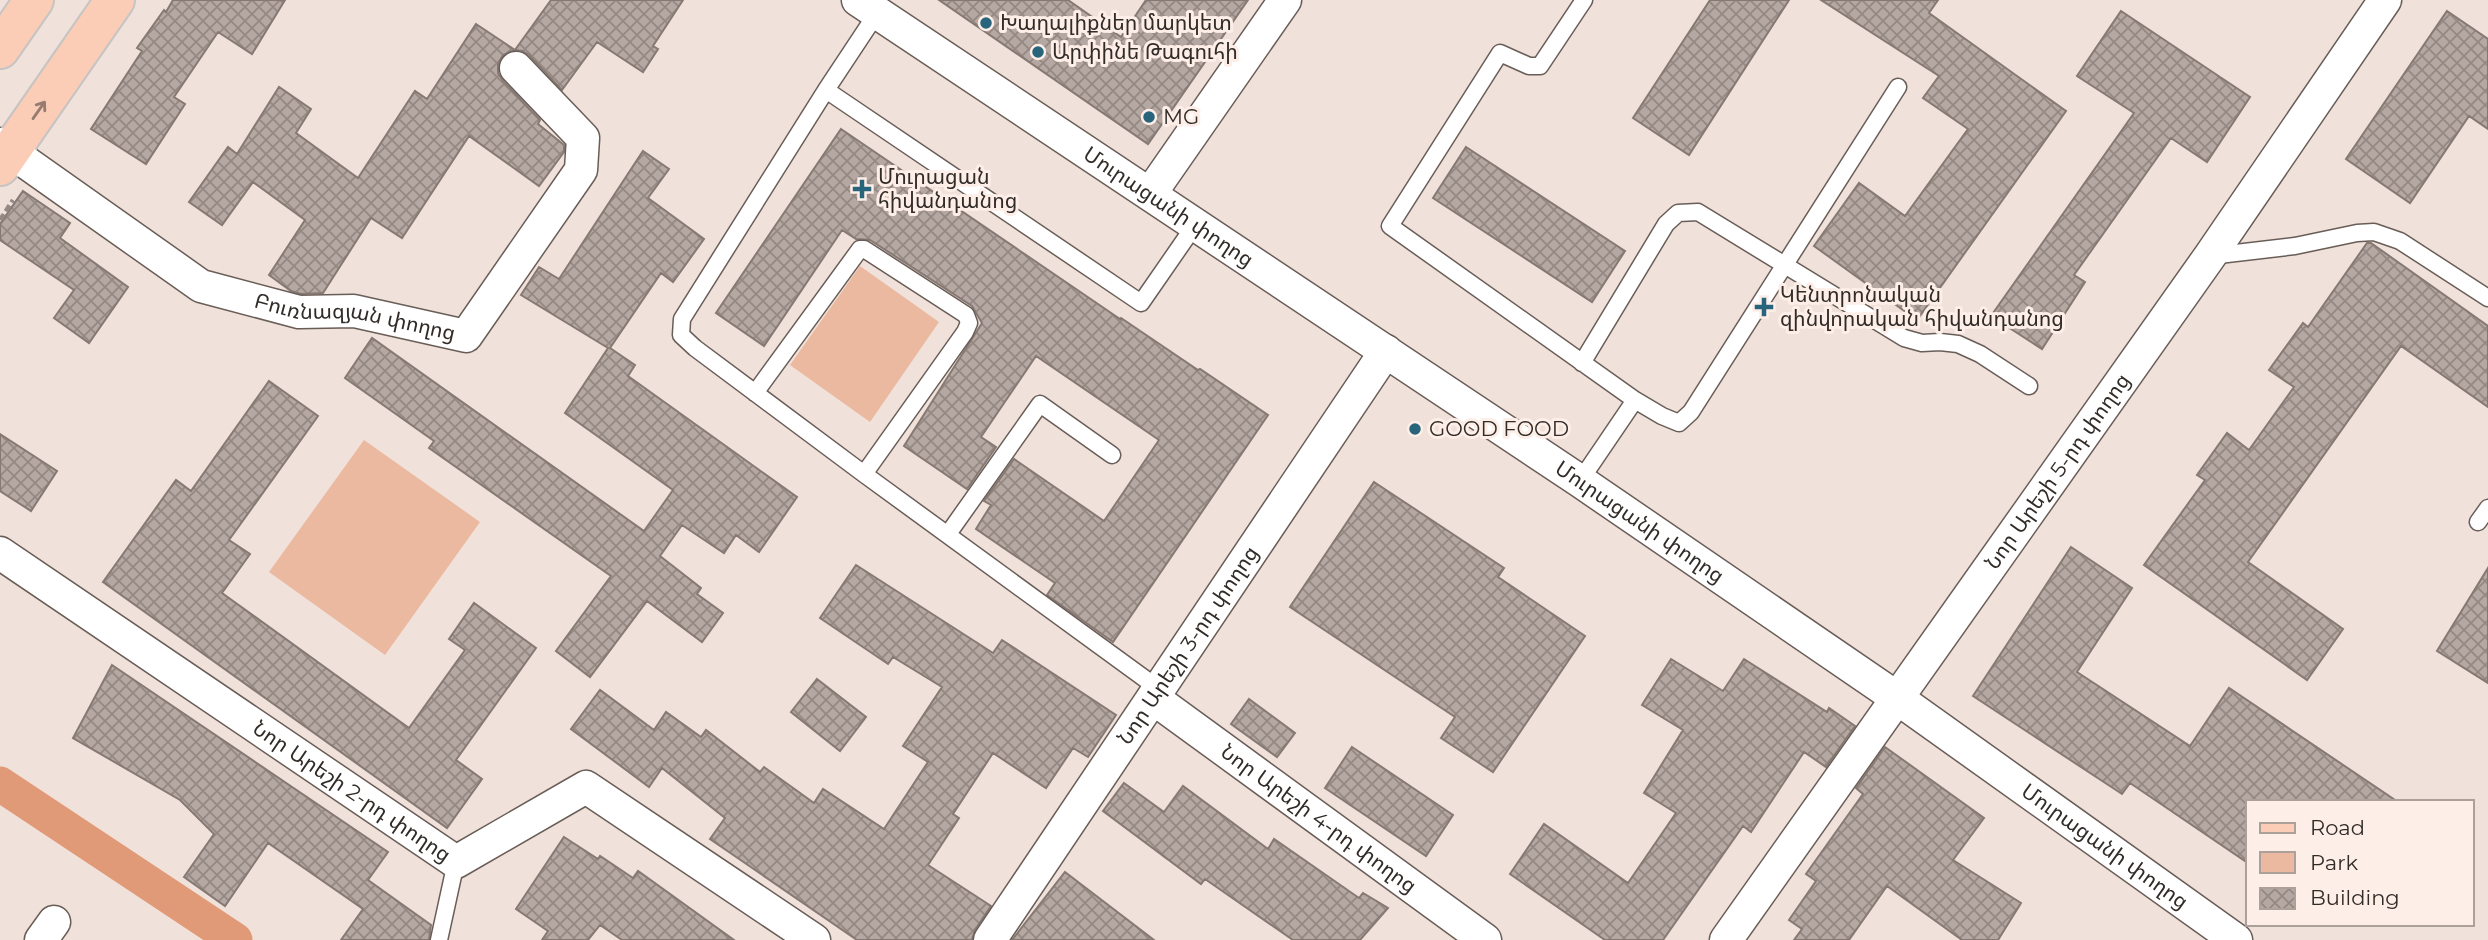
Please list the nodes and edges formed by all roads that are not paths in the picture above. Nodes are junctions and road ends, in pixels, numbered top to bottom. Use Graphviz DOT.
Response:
graph roads {
  1 [pos="34,0"];
  2 [pos="114,0"];
  3 [pos="1284,0"];
  4 [pos="1584,0"];
  5 [pos="2385,0"];
  6 [pos="868,6"];
  7 [pos="0,49"];
  8 [pos="516,68"];
  9 [pos="1898,87"];
  10 [pos="826,90"];
  11 [pos="3,154"];
  12 [pos="1150,194"];
  13 [pos="1195,225"];
  14 [pos="2210,257"];
  15 [pos="1784,267"];
  16 [pos="2488,298"];
  17 [pos="1386,351"];
  18 [pos="1582,362"];
  19 [pos="2028,386"];
  20 [pos="755,393"];
  21 [pos="1635,400"];
  22 [pos="1112,455"];
  23 [pos="864,474"];
  24 [pos="1580,481"];
  25 [pos="2488,508"];
  26 [pos="2478,522"];
  27 [pos="948,534"];
  28 [pos="0,554"];
  29 [pos="1156,693"];
  30 [pos="1897,698"];
  31 [pos="456,862"];
  32 [pos="439,940"];
  33 [pos="814,940"];
  34 [pos="990,940"];
  35 [pos="1485,940"];
  36 [pos="1726,940"];
  37 [pos="2236,940"];
  1 -- 7 [label="main road"];
  11 -- 2 [label="main road, one-way"];
  3 -- 12 [label="street"];
  4 -- 18 [label="lane"];
  5 -- 14 [label="street, Նոր Արեշի 5-րդ փողոց"];
  6 -- 10 [label="lane"];
  6 -- 12 [label="street, Մուրացանի փողոց"];
  8 -- 11 [label="street, Բուռնազյան փողոց"];
  9 -- 15 [label="lane"];
  10 -- 13 [label="lane"];
  10 -- 20 [label="lane"];
  12 -- 13 [label="street, Մուրացանի փողոց"];
  13 -- 17 [label="street, Մուրացանի փողոց"];
  14 -- 16 [label="lane"];
  14 -- 30 [label="street, Նոր Արեշի 5-րդ փողոց"];
  15 -- 18 [label="lane"];
  15 -- 19 [label="lane"];
  15 -- 21 [label="lane"];
  17 -- 24 [label="street, Մուրացանի փողոց"];
  17 -- 29 [label="street, Նոր Արեշի 3-րդ փողոց"];
  18 -- 21 [label="lane"];
  20 -- 23 [label="lane"];
  20 -- 23 [label="lane"];
  21 -- 24 [label="lane"];
  22 -- 27 [label="lane"];
  23 -- 27 [label="lane"];
  24 -- 30 [label="street, Մուրացանի փողոց"];
  25 -- 26 [label="lane"];
  27 -- 29 [label="lane"];
  28 -- 31 [label="street, Նոր Արեշի 2-րդ փողոց"];
  29 -- 34 [label="street, Նոր Արեշի 3-րդ փողոց"];
  29 -- 35 [label="street, Նոր Արեշի 4-րդ փողոց"];
  30 -- 36 [label="street, Նոր Արեշի 5-րդ փողոց"];
  30 -- 37 [label="street, Մուրացանի փողոց"];
  31 -- 32 [label="lane"];
  31 -- 33 [label="street, Նոր Արեշի 2-րդ փողոց"];
}
